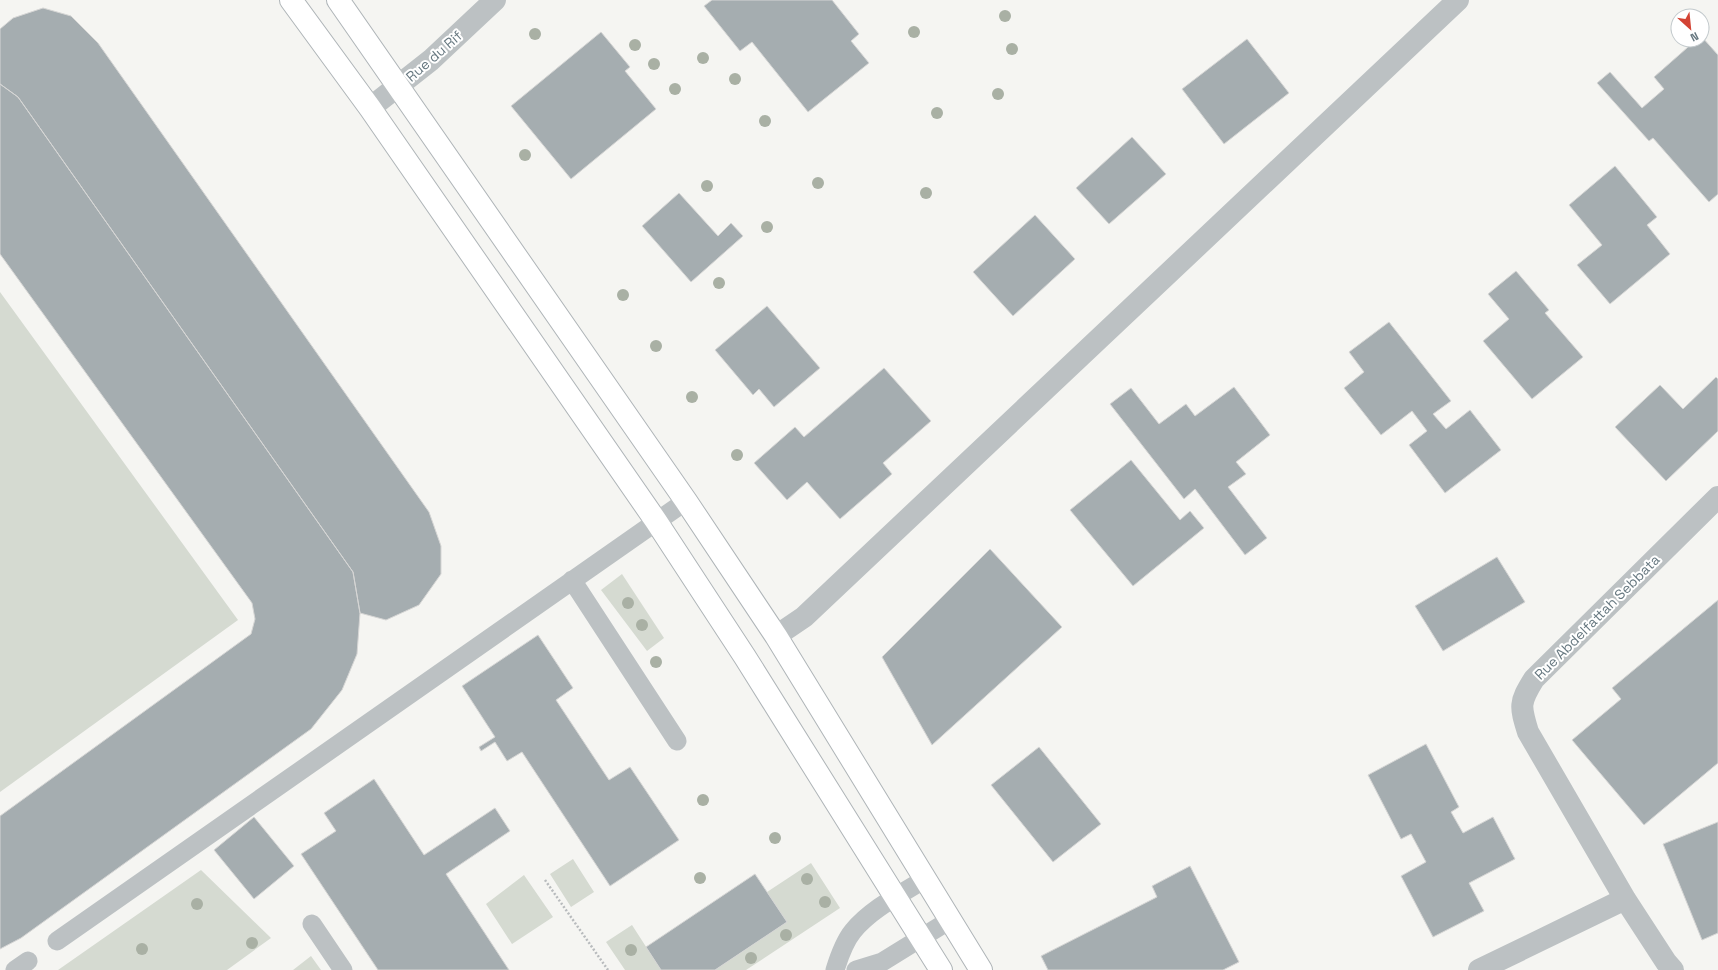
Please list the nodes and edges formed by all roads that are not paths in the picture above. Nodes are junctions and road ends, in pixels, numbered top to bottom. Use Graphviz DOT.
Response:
graph roads {
  1 [pos="290,0"];
  2 [pos="338,0"];
  3 [pos="495,0"];
  4 [pos="1458,0"];
  5 [pos="398,86"];
  6 [pos="370,108"];
  7 [pos="1718,497"];
  8 [pos="686,501"];
  9 [pos="656,521"];
  10 [pos="572,580"];
  11 [pos="776,636"];
  12 [pos="677,740"];
  13 [pos="925,879"];
  14 [pos="896,897"];
  15 [pos="1625,899"];
  16 [pos="950,920"];
  17 [pos="312,924"];
  18 [pos="921,938"];
  19 [pos="57,941"];
  20 [pos="935,968"];
  21 [pos="343,970"];
  22 [pos="835,970"];
  23 [pos="856,970"];
  24 [pos="981,970"];
  25 [pos="1480,970"];
  26 [pos="1673,970"];
  1 -- 6 [label="main road"];
  2 -- 5 [label="main road"];
  3 -- 5 [label="street, Rue du Rif"];
  4 -- 11 [label="street"];
  5 -- 6 [label="street, Rue du Rif"];
  5 -- 8 [label="main road"];
  6 -- 9 [label="main road"];
  7 -- 15 [label="street, Rue Abdelfattah Sebbata"];
  8 -- 9 [label="lane"];
  8 -- 11 [label="main road"];
  9 -- 10 [label="lane"];
  9 -- 14 [label="main road"];
  10 -- 12 [label="lane"];
  10 -- 19 [label="lane"];
  11 -- 13 [label="main road"];
  13 -- 14 [label="lane"];
  13 -- 16 [label="main road"];
  14 -- 18 [label="main road"];
  14 -- 22 [label="lane"];
  15 -- 25 [label="street"];
  15 -- 26 [label="street, Rue Abdelfattah Sebbata"];
  16 -- 18 [label="lane"];
  16 -- 24 [label="main road"];
  17 -- 21 [label="lane"];
  18 -- 20 [label="main road"];
  18 -- 23 [label="lane"];
}
